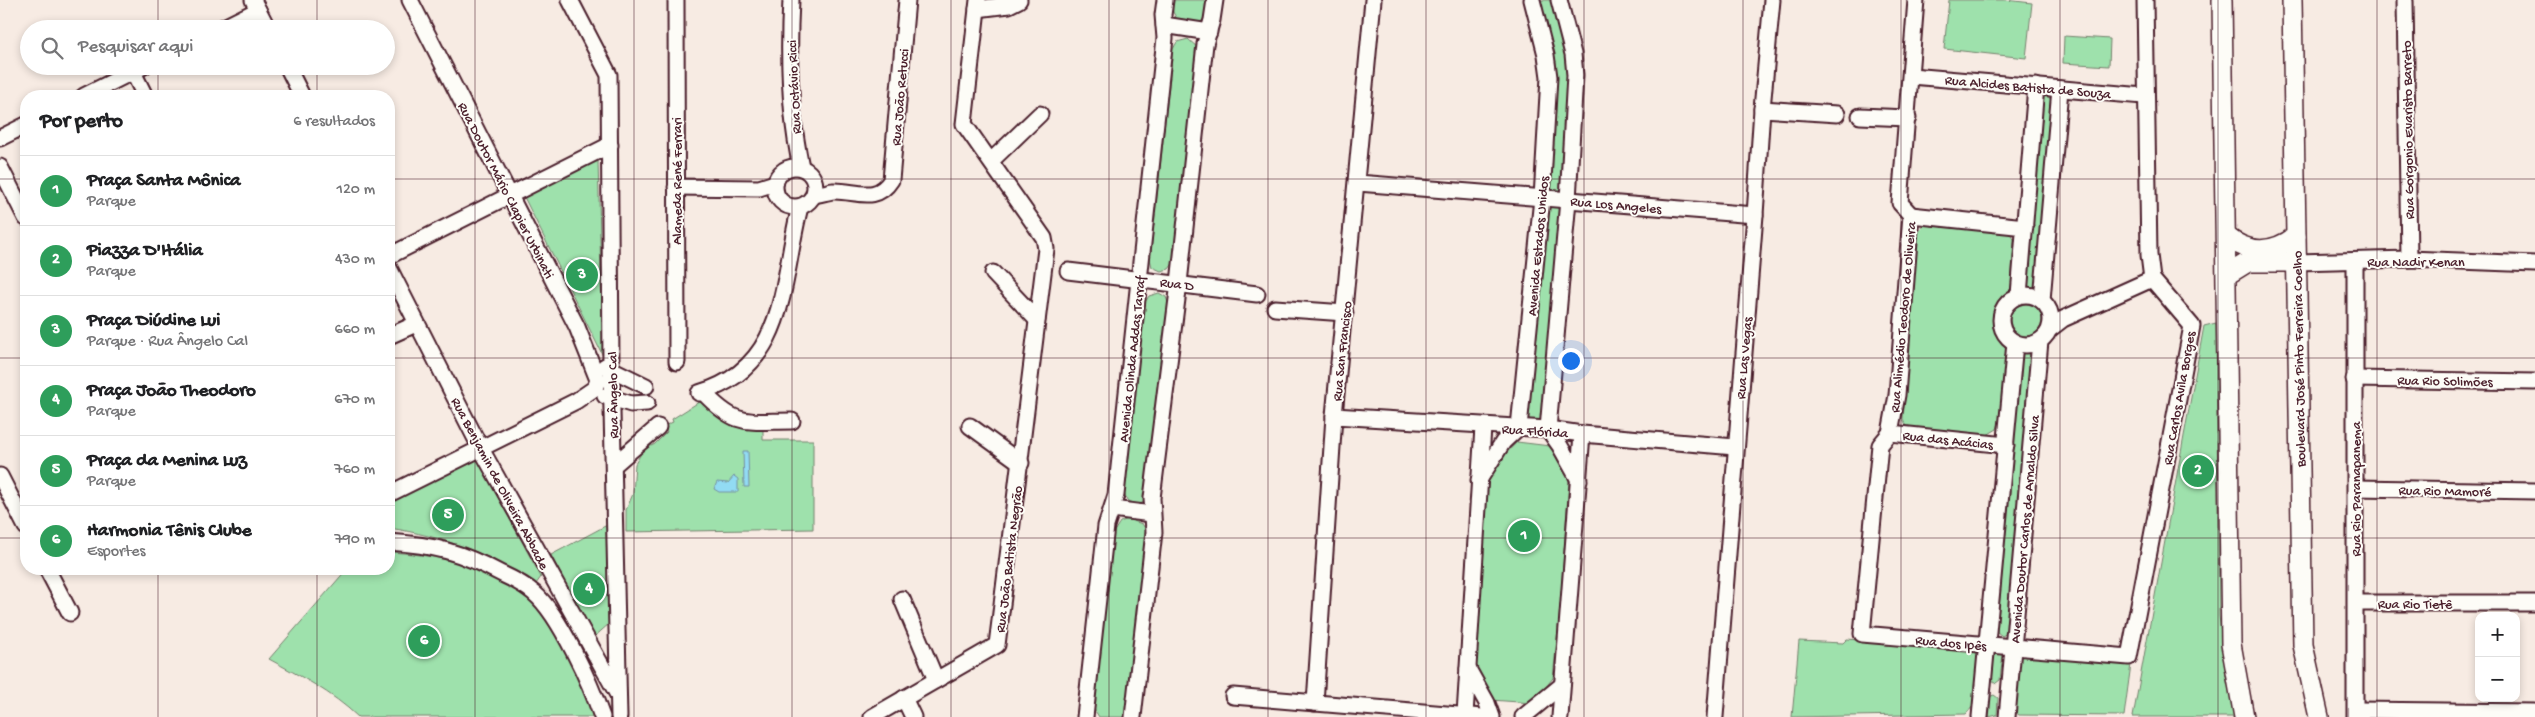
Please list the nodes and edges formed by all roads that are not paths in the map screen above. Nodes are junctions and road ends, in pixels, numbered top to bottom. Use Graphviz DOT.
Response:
graph roads {
  1 [pos="410,0"];
  2 [pos="570,0"];
  3 [pos="676,0"];
  4 [pos="791,0"];
  5 [pos="907,0"];
  6 [pos="1019,0"];
  7 [pos="1165,0"];
  8 [pos="1215,0"];
  9 [pos="1373,0"];
  10 [pos="1532,0"];
  11 [pos="1559,0"];
  12 [pos="1772,0"];
  13 [pos="1916,0"];
  14 [pos="2145,0"];
  15 [pos="2222,0"];
  16 [pos="2292,0"];
  17 [pos="2405,0"];
  18 [pos="256,5"];
  19 [pos="977,5"];
  20 [pos="234,20"];
  21 [pos="264,20"];
  22 [pos="1164,25"];
  23 [pos="1209,32"];
  24 [pos="126,75"];
  25 [pos="140,75"];
  26 [pos="292,75"];
  27 [pos="1911,76"];
  28 [pos="2036,86"];
  29 [pos="2060,88"];
  30 [pos="96,90"];
  31 [pos="143,90"];
  32 [pos="299,90"];
  33 [pos="2144,96"];
  34 [pos="1762,109"];
  35 [pos="1040,114"];
  36 [pos="1837,114"];
  37 [pos="1860,116"];
  38 [pos="1908,118"];
  39 [pos="20,128"];
  40 [pos="0,138"];
  41 [pos="610,145"];
  42 [pos="991,161"];
  43 [pos="0,167"];
  44 [pos="796,167"];
  45 [pos="1358,183"];
  46 [pos="676,187"];
  47 [pos="776,188"];
  48 [pos="814,188"];
  49 [pos="508,194"];
  50 [pos="1542,198"];
  51 [pos="1568,200"];
  52 [pos="20,206"];
  53 [pos="795,207"];
  54 [pos="1756,215"];
  55 [pos="1911,215"];
  56 [pos="2025,226"];
  57 [pos="2226,236"];
  58 [pos="2296,236"];
  59 [pos="395,253"];
  60 [pos="2409,259"];
  61 [pos="2355,261"];
  62 [pos="2297,262"];
  63 [pos="2535,264"];
  64 [pos="1068,271"];
  65 [pos="993,273"];
  66 [pos="2227,275"];
  67 [pos="1140,279"];
  68 [pos="395,280"];
  69 [pos="2152,280"];
  70 [pos="1179,283"];
  71 [pos="1256,294"];
  72 [pos="2019,295"];
  73 [pos="2042,300"];
  74 [pos="1275,308"];
  75 [pos="1345,313"];
  76 [pos="2057,316"];
  77 [pos="1037,320"];
  78 [pos="416,324"];
  79 [pos="395,333"];
  80 [pos="2040,341"];
  81 [pos="2015,343"];
  82 [pos="588,350"];
  83 [pos="677,362"];
  84 [pos="611,367"];
  85 [pos="2354,379"];
  86 [pos="2535,382"];
  87 [pos="646,386"];
  88 [pos="612,399"];
  89 [pos="576,401"];
  90 [pos="647,403"];
  91 [pos="1334,416"];
  92 [pos="792,421"];
  93 [pos="970,426"];
  94 [pos="658,427"];
  95 [pos="1483,427"];
  96 [pos="1519,427"];
  97 [pos="1548,429"];
  98 [pos="1890,433"];
  99 [pos="1582,434"];
  100 [pos="2006,445"];
  101 [pos="480,447"];
  102 [pos="1736,447"];
  103 [pos="1021,462"];
  104 [pos="614,465"];
  105 [pos="0,476"];
  106 [pos="1479,480"];
  107 [pos="1578,480"];
  108 [pos="2356,488"];
  109 [pos="395,491"];
  110 [pos="2535,491"];
  111 [pos="1112,509"];
  112 [pos="20,511"];
  113 [pos="1152,514"];
  114 [pos="395,543"];
  115 [pos="51,575"];
  116 [pos="552,578"];
  117 [pos="533,592"];
  118 [pos="902,599"];
  119 [pos="2356,603"];
  120 [pos="2535,603"];
  121 [pos="70,613"];
  122 [pos="1862,634"];
  123 [pos="1987,645"];
  124 [pos="2013,647"];
  125 [pos="2129,657"];
  126 [pos="1468,669"];
  127 [pos="936,680"];
  128 [pos="1562,685"];
  129 [pos="1983,688"];
  130 [pos="2009,690"];
  131 [pos="618,696"];
  132 [pos="1233,696"];
  133 [pos="904,698"];
  134 [pos="1315,703"];
  135 [pos="2535,712"];
  136 [pos="2356,713"];
  137 [pos="1465,715"];
  138 [pos="602,717"];
  139 [pos="619,717"];
  140 [pos="872,717"];
  141 [pos="913,717"];
  142 [pos="1085,717"];
  143 [pos="1134,717"];
  144 [pos="1482,717"];
  145 [pos="1492,717"];
  146 [pos="1523,717"];
  147 [pos="1560,717"];
  148 [pos="1715,717"];
  149 [pos="1980,717"];
  150 [pos="2007,717"];
  151 [pos="2244,717"];
  152 [pos="2319,717"];
  1 -- 49 [label="street, Rua Doutor Mário Clapier Urbinati"];
  2 -- 41 [label="street, Rua Ângelo Cal"];
  3 -- 46 [label="street, Alameda René Ferrari"];
  4 -- 44 [label="street, Rua Octávio Ricci"];
  5 -- 48 [label="street, Rua João Retucci"];
  6 -- 19 [label="street, Rua João Batista Negrão"];
  7 -- 22 [label="street, Avenida Olinda Addas Tarraf"];
  8 -- 23 [label="street"];
  9 -- 45 [label="street, Rua San Francisco"];
  10 -- 50 [label="street, Avenida Estados Unidos"];
  11 -- 51 [label="street, Avenida Estados Unidos"];
  12 -- 34 [label="street, Rua Las Vegas"];
  13 -- 27 [label="street, Rua Alimédio Teodoro de Oliveira"];
  14 -- 33 [label="street"];
  15 -- 57 [label="main road"];
  16 -- 58 [label="main road, Boulevard José Pinto Ferreira Coelho"];
  17 -- 60 [label="street, Rua Gorgonio Evaristo Barreto"];
  18 -- 20 [label="street"];
  18 -- 21 [label="street"];
  19 -- 42 [label="street, Rua João Batista Negrão"];
  22 -- 23 [label="street"];
  22 -- 67 [label="street, Avenida Olinda Addas Tarraf"];
  23 -- 70 [label="street"];
  24 -- 30 [label="street"];
  25 -- 31 [label="street"];
  26 -- 32 [label="street"];
  27 -- 28 [label="street, Rua Alcides Batista de Souza"];
  27 -- 38 [label="street, Rua Alimédio Teodoro de Oliveira"];
  28 -- 29 [label="street, Rua Alcides Batista de Souza"];
  28 -- 56 [label="street"];
  29 -- 33 [label="street, Rua Alcides Batista de Souza"];
  29 -- 73 [label="street"];
  33 -- 69 [label="street"];
  34 -- 36 [label="street"];
  34 -- 54 [label="street, Rua Las Vegas"];
  35 -- 42 [label="street"];
  37 -- 38 [label="street"];
  38 -- 55 [label="street, Rua Alimédio Teodoro de Oliveira"];
  39 -- 40 [label="street"];
  41 -- 49 [label="street"];
  41 -- 84 [label="street, Rua Ângelo Cal"];
  42 -- 77 [label="street, Rua João Batista Negrão"];
  43 -- 52 [label="street"];
  44 -- 47 [label="street"];
  44 -- 48 [label="street"];
  45 -- 50 [label="street, Rua Los Angeles"];
  45 -- 75 [label="street, Rua San Francisco"];
  46 -- 47 [label="street"];
  46 -- 83 [label="street, Alameda René Ferrari"];
  47 -- 53 [label="street"];
  48 -- 53 [label="street"];
  49 -- 59 [label="street"];
  49 -- 82 [label="street, Rua Doutor Mário Clapier Urbinati"];
  50 -- 51 [label="street, Rua Los Angeles"];
  50 -- 96 [label="street, Avenida Estados Unidos"];
  51 -- 54 [label="street, Rua Los Angeles"];
  51 -- 97 [label="street, Avenida Estados Unidos"];
  53 -- 92 [label="street"];
  54 -- 102 [label="street, Rua Las Vegas"];
  55 -- 56 [label="street"];
  55 -- 98 [label="street, Rua Alimédio Teodoro de Oliveira"];
  56 -- 72 [label="street"];
  57 -- 58 [label="main road"];
  57 -- 66 [label="main road"];
  58 -- 62 [label="main road, Boulevard José Pinto Ferreira Coelho"];
  60 -- 61 [label="street, Rua Nadir Kenan"];
  60 -- 63 [label="street, Rua Nadir Kenan"];
  61 -- 62 [label="street, Rua Nadir Kenan"];
  61 -- 85 [label="street, Rua Rio Paranapanema"];
  62 -- 66 [label="main road"];
  62 -- 152 [label="main road, Boulevard José Pinto Ferreira Coelho"];
  64 -- 67 [label="street, Rua D"];
  65 -- 77 [label="street"];
  66 -- 151 [label="main road"];
  67 -- 70 [label="street, Rua D"];
  67 -- 111 [label="street, Avenida Olinda Addas Tarraf"];
  68 -- 78 [label="street, Rua Benjamin de Oliveira Abbade"];
  69 -- 76 [label="street"];
  69 -- 125 [label="street, Rua Carlos Avila Borges"];
  70 -- 71 [label="street, Rua D"];
  70 -- 113 [label="street"];
  72 -- 73 [label="street"];
  72 -- 81 [label="street"];
  73 -- 76 [label="street"];
  74 -- 75 [label="street"];
  75 -- 91 [label="street, Rua San Francisco"];
  76 -- 80 [label="street"];
  77 -- 103 [label="street, Rua João Batista Negrão"];
  78 -- 79 [label="street"];
  78 -- 101 [label="street, Rua Benjamin de Oliveira Abbade"];
  80 -- 81 [label="street"];
  80 -- 124 [label="street, Avenida Doutor Carlos de Arnaldo Silva"];
  81 -- 100 [label="street, Avenida Doutor Carlos de Arnaldo Silva"];
  82 -- 84 [label="street"];
  82 -- 89 [label="street, Rua Doutor Mário Clapier Urbinati"];
  84 -- 87 [label="street"];
  84 -- 88 [label="street, Rua Ângelo Cal"];
  85 -- 86 [label="street, Rua Rio Solimões"];
  85 -- 108 [label="street, Rua Rio Paranapanema"];
  88 -- 89 [label="street"];
  88 -- 90 [label="street"];
  88 -- 104 [label="street, Rua Ângelo Cal"];
  89 -- 101 [label="street"];
  91 -- 95 [label="street, Rua Flórida"];
  91 -- 134 [label="street, Rua San Francisco"];
  93 -- 103 [label="street"];
  94 -- 104 [label="street"];
  95 -- 96 [label="street, Rua Flórida"];
  95 -- 106 [label="street"];
  96 -- 97 [label="street, Rua Flórida"];
  96 -- 106 [label="street"];
  97 -- 99 [label="street, Rua Flórida"];
  97 -- 107 [label="street"];
  98 -- 100 [label="street, Rua das Acácias"];
  98 -- 122 [label="street, Rua Alimédio Teodoro de Oliveira"];
  99 -- 102 [label="street, Rua Flórida"];
  99 -- 107 [label="street"];
  100 -- 123 [label="street, Avenida Doutor Carlos de Arnaldo Silva"];
  101 -- 109 [label="street"];
  101 -- 116 [label="street, Rua Benjamin de Oliveira Abbade"];
  102 -- 148 [label="street, Rua Las Vegas"];
  103 -- 127 [label="street, Rua João Batista Negrão"];
  104 -- 131 [label="street, Rua Ângelo Cal"];
  105 -- 112 [label="street"];
  106 -- 126 [label="street"];
  107 -- 128 [label="street"];
  108 -- 110 [label="street, Rua Rio Mamoré"];
  108 -- 119 [label="street, Rua Rio Paranapanema"];
  111 -- 113 [label="street"];
  111 -- 142 [label="street, Avenida Olinda Addas Tarraf"];
  113 -- 143 [label="street"];
  114 -- 117 [label="street"];
  115 -- 121 [label="street"];
  116 -- 117 [label="street"];
  116 -- 131 [label="street, Rua Benjamin de Oliveira Abbade"];
  117 -- 138 [label="street"];
  118 -- 127 [label="street"];
  119 -- 120 [label="street, Rua Rio Tietê"];
  119 -- 136 [label="street, Rua Rio Paranapanema"];
  122 -- 123 [label="street, Rua dos Ipês"];
  123 -- 124 [label="street, Rua dos Ipês"];
  123 -- 129 [label="street, Avenida Doutor Carlos de Arnaldo Silva"];
  124 -- 125 [label="street, Rua dos Ipês"];
  124 -- 130 [label="street, Avenida Doutor Carlos de Arnaldo Silva"];
  126 -- 137 [label="street"];
  126 -- 145 [label="street"];
  127 -- 133 [label="street, Rua João Batista Negrão"];
  128 -- 146 [label="street"];
  128 -- 147 [label="street"];
  129 -- 130 [label="street"];
  129 -- 149 [label="street, Avenida Doutor Carlos de Arnaldo Silva"];
  130 -- 150 [label="street, Avenida Doutor Carlos de Arnaldo Silva"];
  131 -- 139 [label="street, Rua Ângelo Cal"];
  132 -- 134 [label="street"];
  133 -- 140 [label="street, Rua João Batista Negrão"];
  133 -- 141 [label="street"];
  134 -- 137 [label="street"];
  135 -- 136 [label="street"];
  137 -- 144 [label="street"];
}
